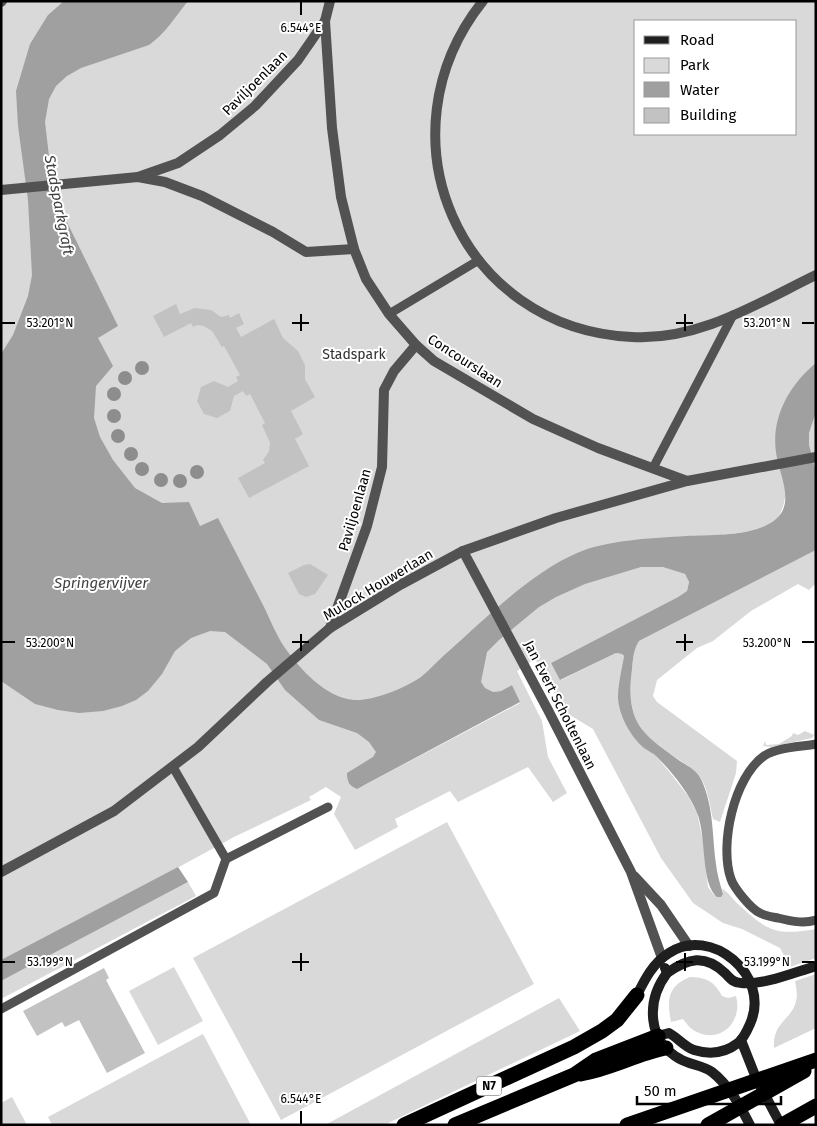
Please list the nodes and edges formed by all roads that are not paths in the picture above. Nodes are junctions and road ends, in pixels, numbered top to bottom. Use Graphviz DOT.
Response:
graph roads {
  1 [pos="330,1"];
  2 [pos="483,1"];
  3 [pos="325,21"];
  4 [pos="138,177"];
  5 [pos="1,190"];
  6 [pos="354,249"];
  7 [pos="479,260"];
  8 [pos="816,275"];
  9 [pos="389,314"];
  10 [pos="732,315"];
  11 [pos="416,345"];
  12 [pos="815,457"];
  13 [pos="653,468"];
  14 [pos="687,481"];
  15 [pos="463,551"];
  16 [pos="330,628"];
  17 [pos="816,744"];
  18 [pos="173,767"];
  19 [pos="328,807"];
  20 [pos="226,859"];
  21 [pos="1,872"];
  22 [pos="631,872"];
  23 [pos="816,920"];
  24 [pos="689,946"];
  25 [pos="662,958"];
  26 [pos="816,966"];
  27 [pos="667,973"];
  28 [pos="751,982"];
  29 [pos="636,995"];
  30 [pos="1,1009"];
  31 [pos="741,1040"];
  32 [pos="662,1042"];
  33 [pos="816,1060"];
  34 [pos="816,1065"];
  35 [pos="816,1106"];
  36 [pos="404,1125"];
  37 [pos="456,1125"];
  38 [pos="627,1125"];
  39 [pos="708,1125"];
  40 [pos="750,1125"];
  41 [pos="782,1125"];
  1 -- 3 [label="street, Concourslaan"];
  2 -- 7 [label="street"];
  3 -- 4 [label="street, Paviljoenlaan"];
  3 -- 6 [label="street, Concourslaan"];
  4 -- 5 [label="street, Paviljoenlaan"];
  4 -- 6 [label="street, Paviljoenlaan"];
  6 -- 9 [label="street, Concourslaan"];
  7 -- 9 [label="lane"];
  7 -- 10 [label="street"];
  8 -- 10 [label="street"];
  9 -- 11 [label="street, Concourslaan"];
  10 -- 13 [label="lane"];
  11 -- 13 [label="street, Concourslaan"];
  11 -- 16 [label="street, Paviljoenlaan"];
  12 -- 14 [label="street"];
  13 -- 14 [label="street, Concourslaan"];
  14 -- 15 [label="street, Mulock Houwerlaan"];
  15 -- 16 [label="street, Mulock Houwerlaan"];
  15 -- 22 [label="street, Jan Evert Scholtenlaan"];
  16 -- 18 [label="street, Mulock Houwerlaan"];
  17 -- 23 [label="lane"];
  18 -- 20 [label="lane"];
  18 -- 21 [label="street, Mulock Houwerlaan"];
  19 -- 20 [label="lane"];
  20 -- 30 [label="lane"];
  22 -- 24 [label="street, Jan Evert Scholtenlaan"];
  22 -- 25 [label="street, Jan Evert Scholtenlaan"];
  24 -- 25 [label="main road"];
  24 -- 28 [label="main road"];
  25 -- 27 [label="main road"];
  25 -- 29 [label="main road"];
  26 -- 28 [label="main road"];
  27 -- 28 [label="main road"];
  27 -- 32 [label="main road"];
  28 -- 31 [label="main road"];
  29 -- 36 [label="highway, N7"];
  31 -- 32 [label="main road"];
  31 -- 41 [label="main road"];
  32 -- 37 [label="highway, N7"];
  32 -- 40 [label="main road"];
  33 -- 38 [label="highway"];
  34 -- 39 [label="highway"];
  35 -- 41 [label="highway"];
}
